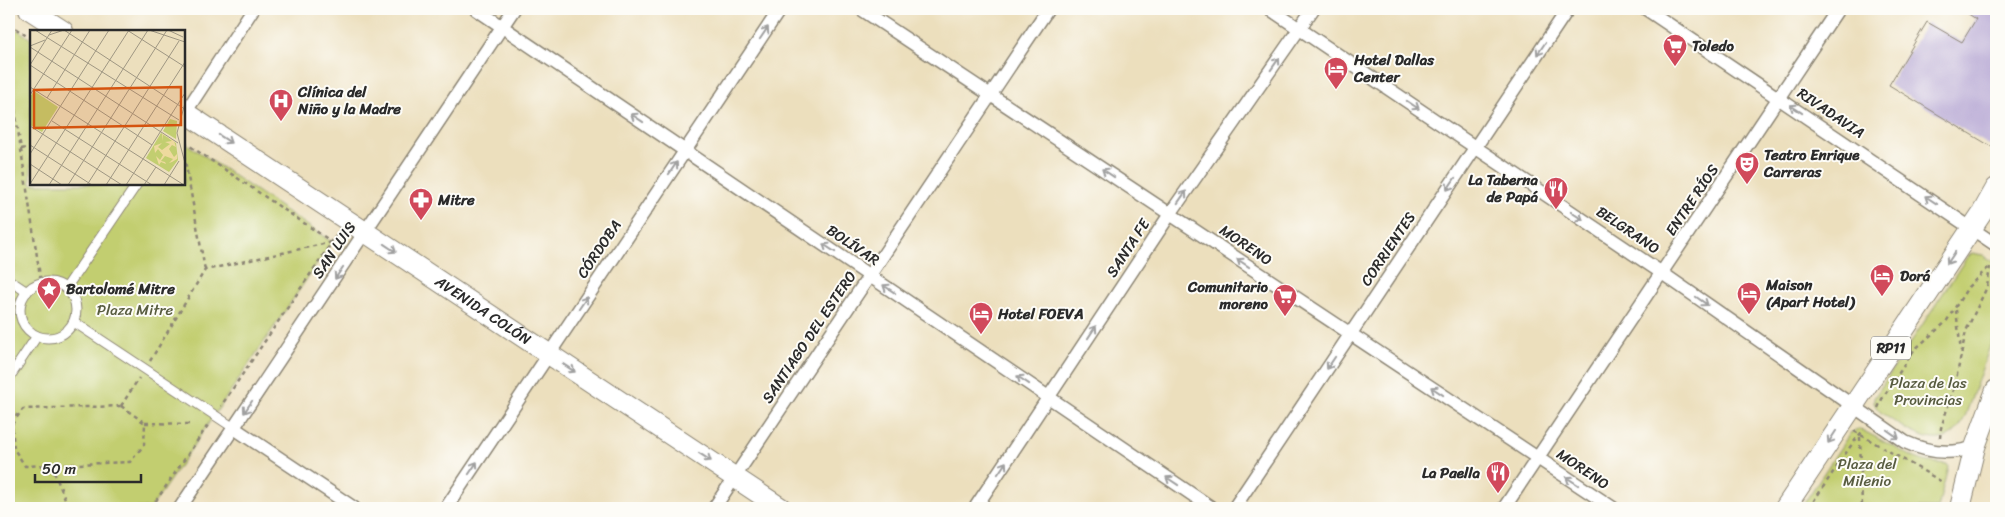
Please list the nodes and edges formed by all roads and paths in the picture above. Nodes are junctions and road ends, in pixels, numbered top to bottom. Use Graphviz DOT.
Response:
graph roads {
  1 [pos="29,9"];
  2 [pos="253,9"];
  3 [pos="476,9"];
  4 [pos="514,9"];
  5 [pos="780,9"];
  6 [pos="861,9"];
  7 [pos="1048,9"];
  8 [pos="1270,9"];
  9 [pos="1313,9"];
  10 [pos="1568,9"];
  11 [pos="1646,9"];
  12 [pos="1838,9"];
  13 [pos="9,24"];
  14 [pos="502,26"];
  15 [pos="1300,29"];
  16 [pos="60,30"];
  17 [pos="30,38"];
  18 [pos="9,70"];
  19 [pos="991,95"];
  20 [pos="1780,98"];
  21 [pos="185,111"];
  22 [pos="185,114"];
  23 [pos="185,143"];
  24 [pos="30,147"];
  25 [pos="1476,147"];
  26 [pos="20,149"];
  27 [pos="685,150"];
  28 [pos="185,160"];
  29 [pos="136,185"];
  30 [pos="1996,188"];
  31 [pos="1170,214"];
  32 [pos="1972,227"];
  33 [pos="366,232"];
  34 [pos="332,242"];
  35 [pos="1996,245"];
  36 [pos="205,270"];
  37 [pos="1662,273"];
  38 [pos="870,276"];
  39 [pos="9,280"];
  40 [pos="41,283"];
  41 [pos="66,288"];
  42 [pos="27,292"];
  43 [pos="1956,308"];
  44 [pos="21,315"];
  45 [pos="9,317"];
  46 [pos="74,322"];
  47 [pos="1351,334"];
  48 [pos="37,336"];
  49 [pos="549,354"];
  50 [pos="1961,355"];
  51 [pos="145,370"];
  52 [pos="9,378"];
  53 [pos="1996,390"];
  54 [pos="1049,397"];
  55 [pos="120,406"];
  56 [pos="1852,406"];
  57 [pos="9,410"];
  58 [pos="1877,410"];
  59 [pos="214,415"];
  60 [pos="18,416"];
  61 [pos="145,423"];
  62 [pos="190,424"];
  63 [pos="234,428"];
  64 [pos="1854,430"];
  65 [pos="1864,430"];
  66 [pos="1860,435"];
  67 [pos="1940,439"];
  68 [pos="1975,447"];
  69 [pos="1538,458"];
  70 [pos="51,465"];
  71 [pos="735,477"];
  72 [pos="1944,483"];
  73 [pos="70,508"];
  74 [pos="151,508"];
  75 [pos="180,508"];
  76 [pos="354,508"];
  77 [pos="446,508"];
  78 [pos="714,508"];
  79 [pos="781,508"];
  80 [pos="975,508"];
  81 [pos="1212,508"];
  82 [pos="1234,508"];
  83 [pos="1504,508"];
  84 [pos="1613,508"];
  85 [pos="1785,508"];
  86 [pos="1809,508"];
  87 [pos="1862,508"];
  88 [pos="1960,508"];
  1 -- 16 [label="main road"];
  2 -- 21 [label="street"];
  3 -- 14 [label="street, BOLÍVAR"];
  4 -- 14 [label="street, SAN LUIS"];
  27 -- 5 [label="street, CÓRDOBA, one-way"];
  6 -- 19 [label="street, MORENO"];
  7 -- 19 [label="street, SANTIAGO DEL ESTERO"];
  8 -- 15 [label="street, BELGRANO"];
  9 -- 15 [label="street, SANTA FE"];
  10 -- 25 [label="street, CORRIENTES, one-way"];
  11 -- 20 [label="street, RIVADAVIA"];
  12 -- 20 [label="street, ENTRE RÍOS"];
  13 -- 17 [label="path"];
  27 -- 14 [label="street, BOLÍVAR, one-way"];
  14 -- 33 [label="street, SAN LUIS"];
  15 -- 25 [label="street, BELGRANO, one-way"];
  31 -- 15 [label="street, SANTA FE, one-way"];
  18 -- 26 [label="path"];
  31 -- 19 [label="street, MORENO, one-way"];
  19 -- 38 [label="street, SANTIAGO DEL ESTERO"];
  32 -- 20 [label="street, RIVADAVIA, one-way"];
  20 -- 37 [label="street, ENTRE RÍOS"];
  22 -- 33 [label="main road, AVENIDA COLÓN, one-way"];
  23 -- 34 [label="path"];
  24 -- 26 [label="path"];
  25 -- 37 [label="street, BELGRANO, one-way"];
  25 -- 47 [label="street, CORRIENTES, one-way"];
  26 -- 40 [label="path"];
  38 -- 27 [label="street, BOLÍVAR, one-way"];
  49 -- 27 [label="street, CÓRDOBA, one-way"];
  28 -- 36 [label="path"];
  29 -- 41 [label="street"];
  30 -- 32 [label="main road, RP11"];
  47 -- 31 [label="street, MORENO, one-way"];
  54 -- 31 [label="street, SANTA FE, one-way"];
  32 -- 35 [label="street, RIVADAVIA"];
  32 -- 56 [label="main road, RP11, one-way"];
  33 -- 49 [label="main road, AVENIDA COLÓN, one-way"];
  33 -- 63 [label="street, SAN LUIS, one-way"];
  34 -- 36 [label="path"];
  34 -- 59 [label="path"];
  36 -- 51 [label="path"];
  37 -- 56 [label="street, BELGRANO, one-way"];
  37 -- 69 [label="street, ENTRE RÍOS"];
  54 -- 38 [label="street, BOLÍVAR, one-way"];
  38 -- 71 [label="street, SANTIAGO DEL ESTERO"];
  39 -- 42 [label="street"];
  40 -- 41 [label="street"];
  40 -- 42 [label="street"];
  41 -- 46 [label="street"];
  42 -- 44 [label="street"];
  43 -- 50 [label="path"];
  43 -- 50 [label="path"];
  43 -- 58 [label="path"];
  44 -- 45 [label="path"];
  44 -- 48 [label="street"];
  46 -- 48 [label="street"];
  46 -- 51 [label="street"];
  69 -- 47 [label="street, MORENO, one-way"];
  47 -- 82 [label="street, CORRIENTES, one-way"];
  48 -- 52 [label="street"];
  49 -- 71 [label="main road, AVENIDA COLÓN, one-way"];
  77 -- 49 [label="street, CÓRDOBA, one-way"];
  50 -- 67 [label="path"];
  51 -- 55 [label="path"];
  51 -- 59 [label="street"];
  53 -- 68 [label="main road"];
  80 -- 54 [label="street, SANTA FE, one-way"];
  81 -- 54 [label="street, BOLÍVAR, one-way"];
  55 -- 60 [label="path"];
  55 -- 61 [label="path"];
  56 -- 68 [label="street, BELGRANO, one-way"];
  56 -- 85 [label="main road, RP11, one-way"];
  57 -- 60 [label="path"];
  59 -- 63 [label="street"];
  59 -- 74 [label="path"];
  60 -- 70 [label="path"];
  61 -- 62 [label="path"];
  61 -- 70 [label="path"];
  63 -- 75 [label="street, SAN LUIS"];
  63 -- 76 [label="street"];
  64 -- 66 [label="path"];
  65 -- 66 [label="path"];
  66 -- 72 [label="path"];
  66 -- 86 [label="path"];
  66 -- 87 [label="path"];
  68 -- 88 [label="main road"];
  69 -- 83 [label="street, ENTRE RÍOS"];
  84 -- 69 [label="street, MORENO, one-way"];
  70 -- 73 [label="path"];
  71 -- 78 [label="street, SANTIAGO DEL ESTERO"];
  71 -- 79 [label="main road, AVENIDA COLÓN"];
}
